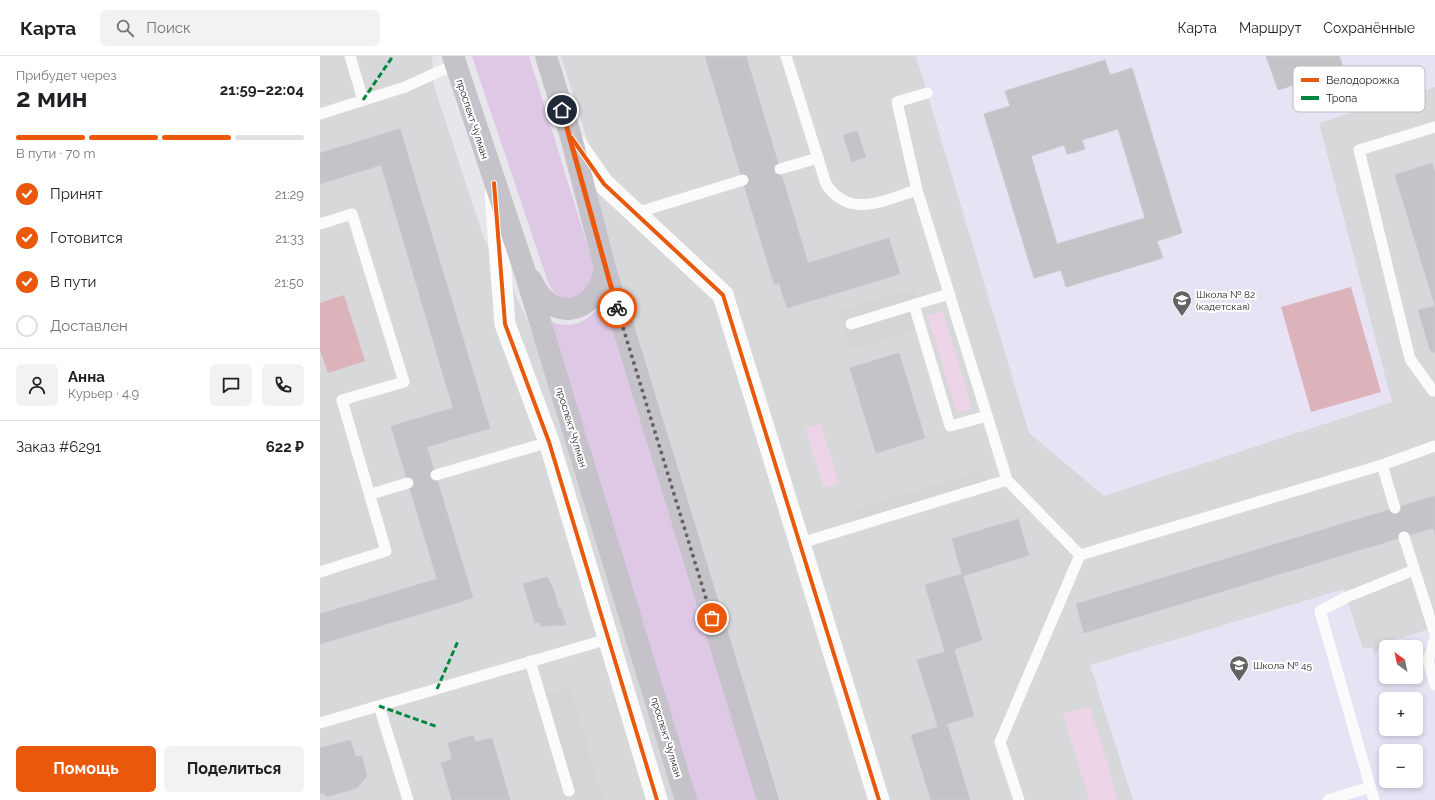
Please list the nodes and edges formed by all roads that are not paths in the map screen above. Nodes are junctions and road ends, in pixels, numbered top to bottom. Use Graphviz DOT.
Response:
graph roads {
  1 [pos="350,56"];
  2 [pos="546,56"];
  3 [pos="786,56"];
  4 [pos="455,60"];
  5 [pos="927,93"];
  6 [pos="363,100"];
  7 [pos="320,114"];
  8 [pos="1435,127"];
  9 [pos="571,137"];
  10 [pos="818,158"];
  11 [pos="780,169"];
  12 [pos="743,180"];
  13 [pos="494,183"];
  14 [pos="917,190"];
  15 [pos="636,213"];
  16 [pos="320,224"];
  17 [pos="604,268"];
  18 [pos="524,269"];
  19 [pos="949,294"];
  20 [pos="914,305"];
  21 [pos="851,324"];
  22 [pos="1434,393"];
  23 [pos="987,416"];
  24 [pos="549,442"];
  25 [pos="1435,446"];
  26 [pos="1382,465"];
  27 [pos="436,476"];
  28 [pos="1007,480"];
  29 [pos="408,483"];
  30 [pos="371,494"];
  31 [pos="1395,508"];
  32 [pos="1404,536"];
  33 [pos="801,543"];
  34 [pos="1080,555"];
  35 [pos="1414,570"];
  36 [pos="320,572"];
  37 [pos="1435,634"];
  38 [pos="608,639"];
  39 [pos="1435,639"];
  40 [pos="530,661"];
  41 [pos="1435,685"];
  42 [pos="379,706"];
  43 [pos="320,723"];
  44 [pos="1370,787"];
  45 [pos="568,791"];
  46 [pos="408,800"];
  47 [pos="657,800"];
  48 [pos="686,800"];
  49 [pos="768,800"];
  50 [pos="879,800"];
  51 [pos="1019,800"];
  52 [pos="1328,800"];
  53 [pos="1374,800"];
  1 -- 6 [label="lane"];
  2 -- 9 [label="main road"];
  3 -- 10 [label="lane"];
  4 -- 6 [label="lane"];
  4 -- 13 [label="main road, проспект Чулман"];
  5 -- 14 [label="lane"];
  6 -- 7 [label="lane"];
  8 -- 22 [label="lane"];
  9 -- 15 [label="street"];
  9 -- 17 [label="main road"];
  10 -- 11 [label="lane"];
  10 -- 14 [label="lane"];
  12 -- 15 [label="lane"];
  13 -- 18 [label="main road, проспект Чулман"];
  13 -- 24 [label="street"];
  14 -- 19 [label="lane"];
  15 -- 33 [label="street"];
  16 -- 30 [label="lane"];
  17 -- 18 [label="main road"];
  17 -- 49 [label="main road"];
  18 -- 48 [label="main road, проспект Чулман"];
  19 -- 20 [label="lane"];
  19 -- 23 [label="lane"];
  20 -- 21 [label="lane"];
  20 -- 23 [label="lane"];
  23 -- 28 [label="lane"];
  24 -- 27 [label="lane"];
  24 -- 38 [label="street"];
  25 -- 26 [label="lane"];
  26 -- 31 [label="lane"];
  26 -- 34 [label="lane"];
  28 -- 33 [label="lane"];
  28 -- 34 [label="lane"];
  29 -- 30 [label="lane"];
  30 -- 36 [label="lane"];
  32 -- 35 [label="lane"];
  33 -- 50 [label="street"];
  34 -- 51 [label="lane"];
  35 -- 37 [label="lane"];
  35 -- 44 [label="lane"];
  38 -- 40 [label="lane"];
  38 -- 47 [label="street"];
  39 -- 41 [label="lane"];
  40 -- 42 [label="lane"];
  40 -- 45 [label="lane"];
  42 -- 43 [label="lane"];
  42 -- 46 [label="lane"];
  44 -- 52 [label="lane"];
  44 -- 53 [label="lane"];
}
